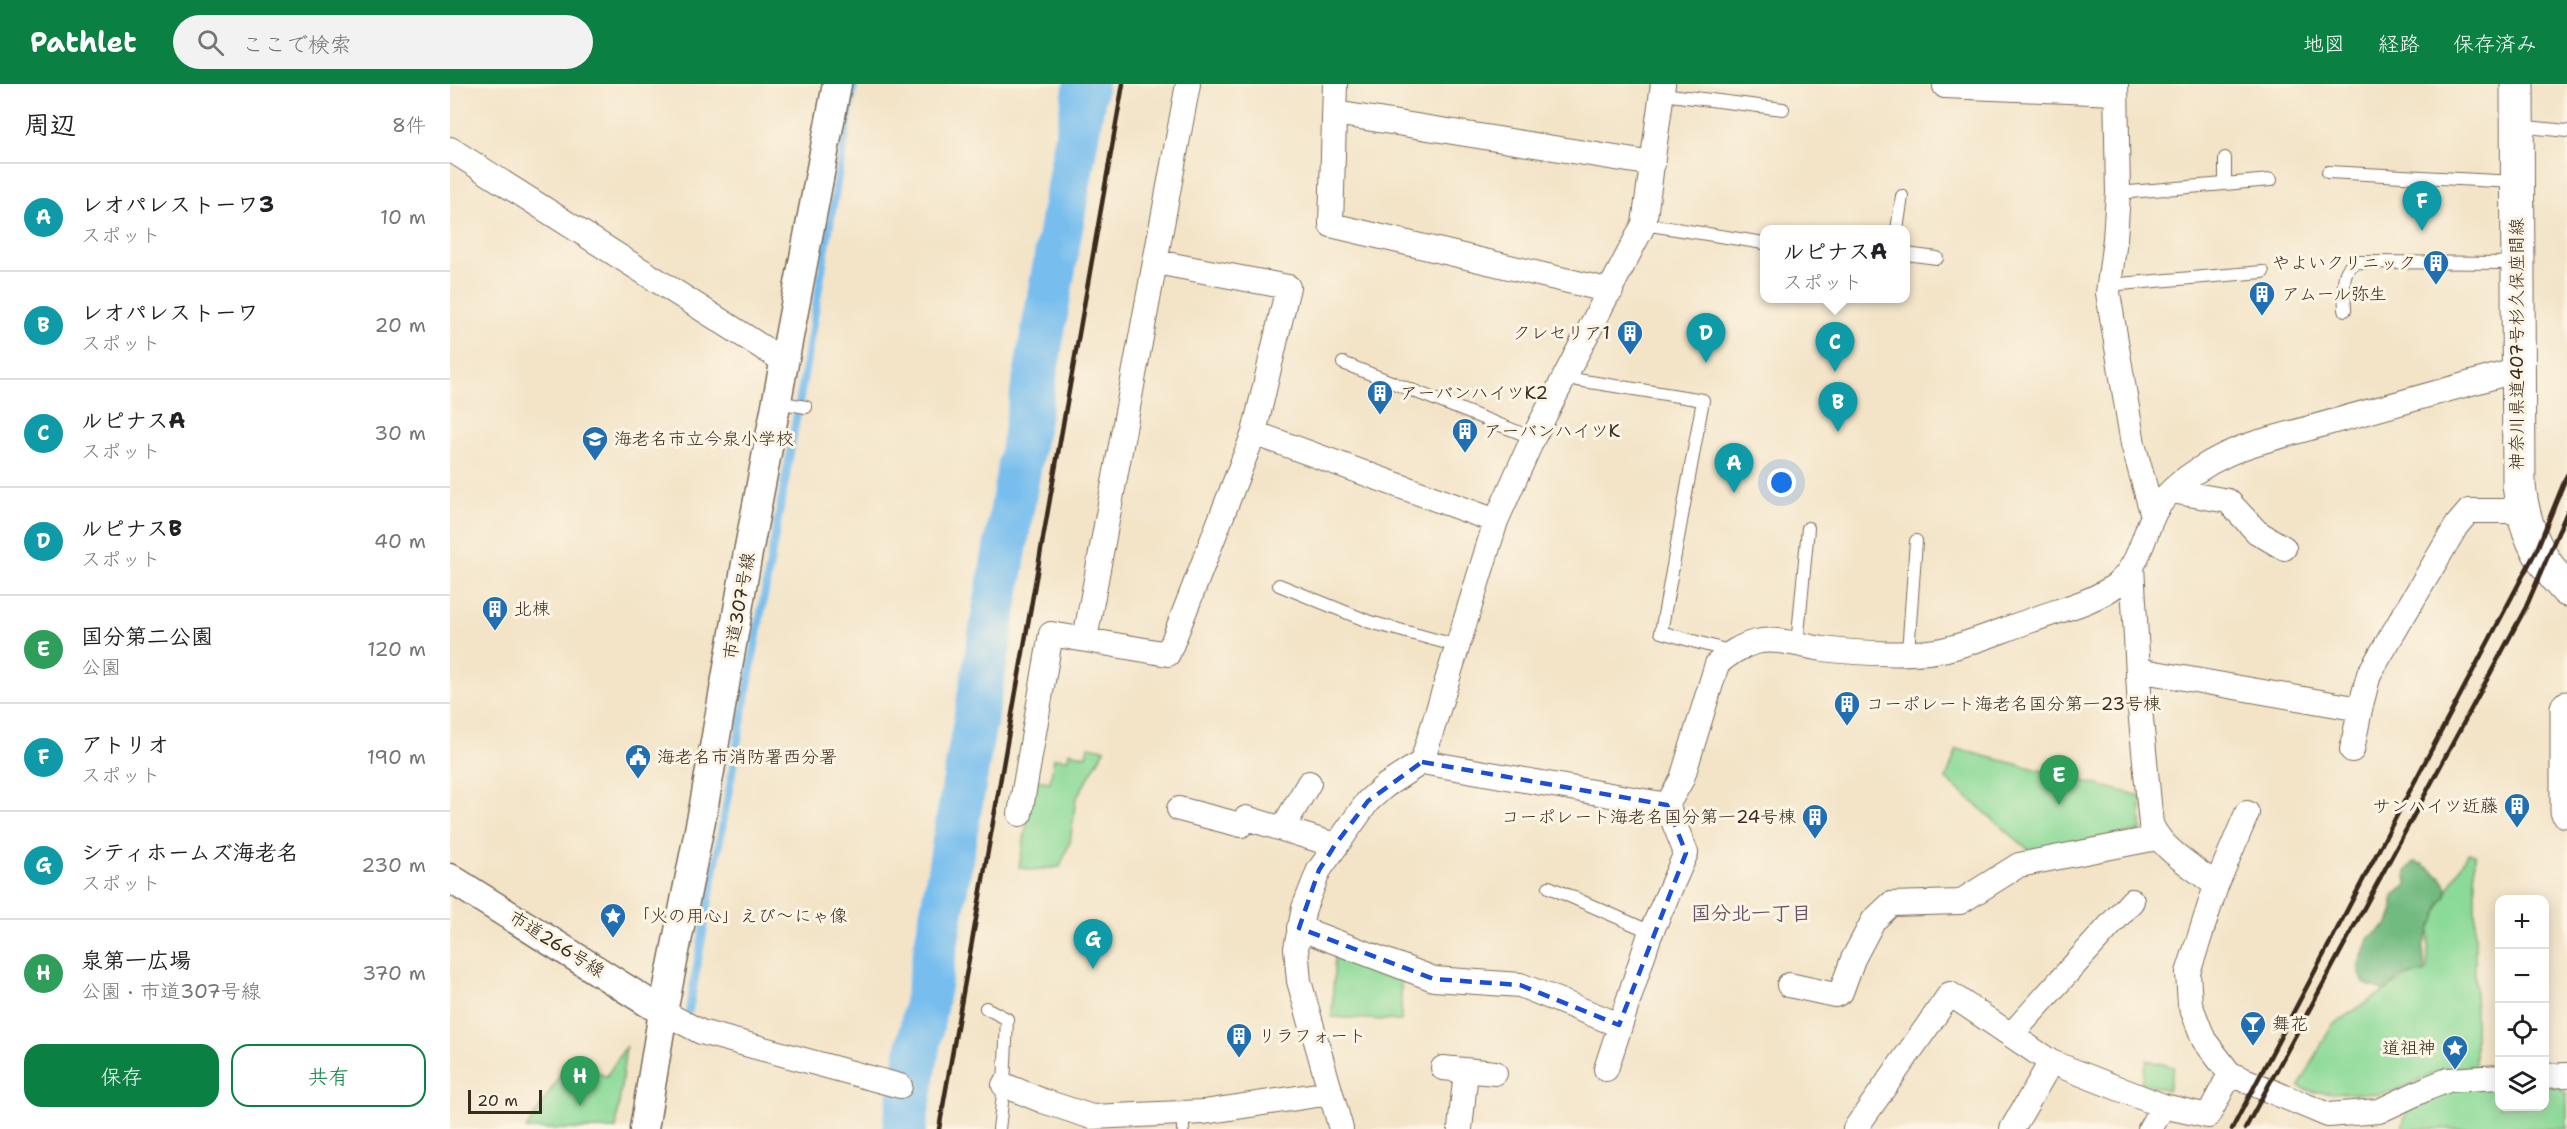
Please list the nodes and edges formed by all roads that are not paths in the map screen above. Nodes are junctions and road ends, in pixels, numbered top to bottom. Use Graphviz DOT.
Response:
graph roads {
  1 [pos="837,84"];
  2 [pos="1188,84"];
  3 [pos="1335,84"];
  4 [pos="1945,84"];
  5 [pos="2517,84"];
  6 [pos="2116,88"];
  7 [pos="1663,89"];
  8 [pos="1783,109"];
  9 [pos="1335,113"];
  10 [pos="2517,126"];
  11 [pos="2567,131"];
  12 [pos="450,149"];
  13 [pos="2224,158"];
  14 [pos="1653,164"];
  15 [pos="2328,172"];
  16 [pos="2271,180"];
  17 [pos="2516,182"];
  18 [pos="2225,183"];
  19 [pos="2118,193"];
  20 [pos="1902,196"];
  21 [pos="1644,224"];
  22 [pos="1898,225"];
  23 [pos="1760,242"];
  24 [pos="1910,255"];
  25 [pos="1938,258"];
  26 [pos="1156,262"];
  27 [pos="2517,263"];
  28 [pos="2263,272"];
  29 [pos="2108,285"];
  30 [pos="1611,291"];
  31 [pos="2345,310"];
  32 [pos="784,361"];
  33 [pos="1343,363"];
  34 [pos="2518,370"];
  35 [pos="1565,378"];
  36 [pos="783,403"];
  37 [pos="806,407"];
  38 [pos="1254,433"];
  39 [pos="1533,438"];
  40 [pos="2172,491"];
  41 [pos="2522,511"];
  42 [pos="2152,516"];
  43 [pos="1496,521"];
  44 [pos="1808,528"];
  45 [pos="1916,541"];
  46 [pos="2284,548"];
  47 [pos="2132,566"];
  48 [pos="1279,585"];
  49 [pos="2567,590"];
  50 [pos="1085,639"];
  51 [pos="1797,645"];
  52 [pos="1458,646"];
  53 [pos="1732,652"];
  54 [pos="1908,652"];
  55 [pos="2138,670"];
  56 [pos="2567,708"];
  57 [pos="2360,709"];
  58 [pos="2352,750"];
  59 [pos="2566,757"];
  60 [pos="1422,762"];
  61 [pos="1309,783"];
  62 [pos="1667,805"];
  63 [pos="1179,809"];
  64 [pos="2567,811"];
  65 [pos="2247,813"];
  66 [pos="1020,814"];
  67 [pos="1282,829"];
  68 [pos="2157,838"];
  69 [pos="1335,845"];
  70 [pos="450,878"];
  71 [pos="2216,886"];
  72 [pos="1549,887"];
  73 [pos="2132,902"];
  74 [pos="1299,928"];
  75 [pos="1651,932"];
  76 [pos="1789,985"];
  77 [pos="986,1008"];
  78 [pos="676,1020"];
  79 [pos="1619,1025"];
  80 [pos="2012,1035"];
  81 [pos="2051,1062"];
  82 [pos="1606,1069"];
  83 [pos="1495,1074"];
  84 [pos="2230,1074"];
  85 [pos="2549,1076"];
  86 [pos="2567,1076"];
  87 [pos="2495,1077"];
  88 [pos="1004,1085"];
  89 [pos="900,1086"];
  90 [pos="1330,1093"];
  91 [pos="2163,1106"];
  92 [pos="1183,1121"];
  93 [pos="1087,1122"];
  94 [pos="2329,1122"];
  95 [pos="644,1129"];
  96 [pos="999,1129"];
  97 [pos="1341,1129"];
  98 [pos="1460,1129"];
  99 [pos="1855,1129"];
  100 [pos="2012,1129"];
  101 [pos="2150,1129"];
  1 -- 32 [label="street, 市道307号線"];
  2 -- 26 [label="street"];
  3 -- 9 [label="street"];
  4 -- 6 [label="street"];
  5 -- 10 [label="main road, 神奈川県道407号杉久保座間線"];
  6 -- 19 [label="street"];
  7 -- 8 [label="lane"];
  7 -- 14 [label="street"];
  9 -- 14 [label="street"];
  9 -- 30 [label="street"];
  10 -- 11 [label="lane"];
  10 -- 17 [label="main road, 神奈川県道407号杉久保座間線"];
  12 -- 32 [label="street"];
  13 -- 18 [label="lane"];
  14 -- 21 [label="street"];
  15 -- 17 [label="lane"];
  16 -- 18 [label="lane"];
  17 -- 27 [label="main road, 神奈川県道407号杉久保座間線"];
  18 -- 19 [label="lane"];
  19 -- 29 [label="street"];
  20 -- 22 [label="lane"];
  21 -- 23 [label="lane"];
  21 -- 30 [label="street"];
  24 -- 25 [label="lane"];
  26 -- 38 [label="street"];
  26 -- 50 [label="street"];
  27 -- 31 [label="lane"];
  27 -- 34 [label="main road, 神奈川県道407号杉久保座間線"];
  28 -- 29 [label="lane"];
  29 -- 42 [label="street"];
  30 -- 35 [label="street"];
  32 -- 36 [label="street, 市道307号線"];
  33 -- 39 [label="lane"];
  34 -- 40 [label="street"];
  34 -- 41 [label="main road, 神奈川県道407号杉久保座間線"];
  35 -- 39 [label="street"];
  35 -- 53 [label="lane"];
  36 -- 37 [label="lane"];
  36 -- 78 [label="street, 市道307号線"];
  38 -- 43 [label="street"];
  38 -- 50 [label="street"];
  39 -- 43 [label="street"];
  40 -- 42 [label="street"];
  40 -- 46 [label="street"];
  41 -- 49 [label="main road, 神奈川県道407号杉久保座間線"];
  41 -- 57 [label="street"];
  42 -- 47 [label="street"];
  43 -- 52 [label="street"];
  44 -- 51 [label="lane"];
  45 -- 54 [label="lane"];
  47 -- 54 [label="street"];
  47 -- 55 [label="street"];
  48 -- 52 [label="lane"];
  50 -- 66 [label="street"];
  51 -- 53 [label="street"];
  51 -- 54 [label="street"];
  52 -- 60 [label="street"];
  53 -- 62 [label="street"];
  55 -- 57 [label="street"];
  55 -- 68 [label="street"];
  56 -- 59 [label="main road"];
  57 -- 58 [label="street"];
  59 -- 64 [label="main road"];
  60 -- 62 [label="street"];
  60 -- 69 [label="street"];
  61 -- 67 [label="street"];
  62 -- 75 [label="street"];
  63 -- 67 [label="street"];
  65 -- 71 [label="street"];
  67 -- 69 [label="street"];
  68 -- 71 [label="street"];
  68 -- 76 [label="street"];
  69 -- 74 [label="street"];
  70 -- 78 [label="street, 市道266号線"];
  71 -- 84 [label="street"];
  72 -- 75 [label="lane"];
  73 -- 80 [label="street"];
  74 -- 79 [label="street"];
  74 -- 90 [label="street"];
  75 -- 79 [label="street"];
  77 -- 88 [label="lane"];
  78 -- 89 [label="street"];
  78 -- 95 [label="street, 市道307号線"];
  79 -- 82 [label="street"];
  80 -- 81 [label="street"];
  80 -- 99 [label="street"];
  81 -- 91 [label="street"];
  81 -- 100 [label="street"];
  83 -- 98 [label="street"];
  84 -- 91 [label="street"];
  84 -- 94 [label="street"];
  85 -- 86 [label="street"];
  87 -- 94 [label="street"];
  88 -- 93 [label="street"];
  88 -- 96 [label="lane"];
  90 -- 92 [label="street"];
  90 -- 97 [label="street"];
  91 -- 101 [label="street"];
  92 -- 93 [label="street"];
}
